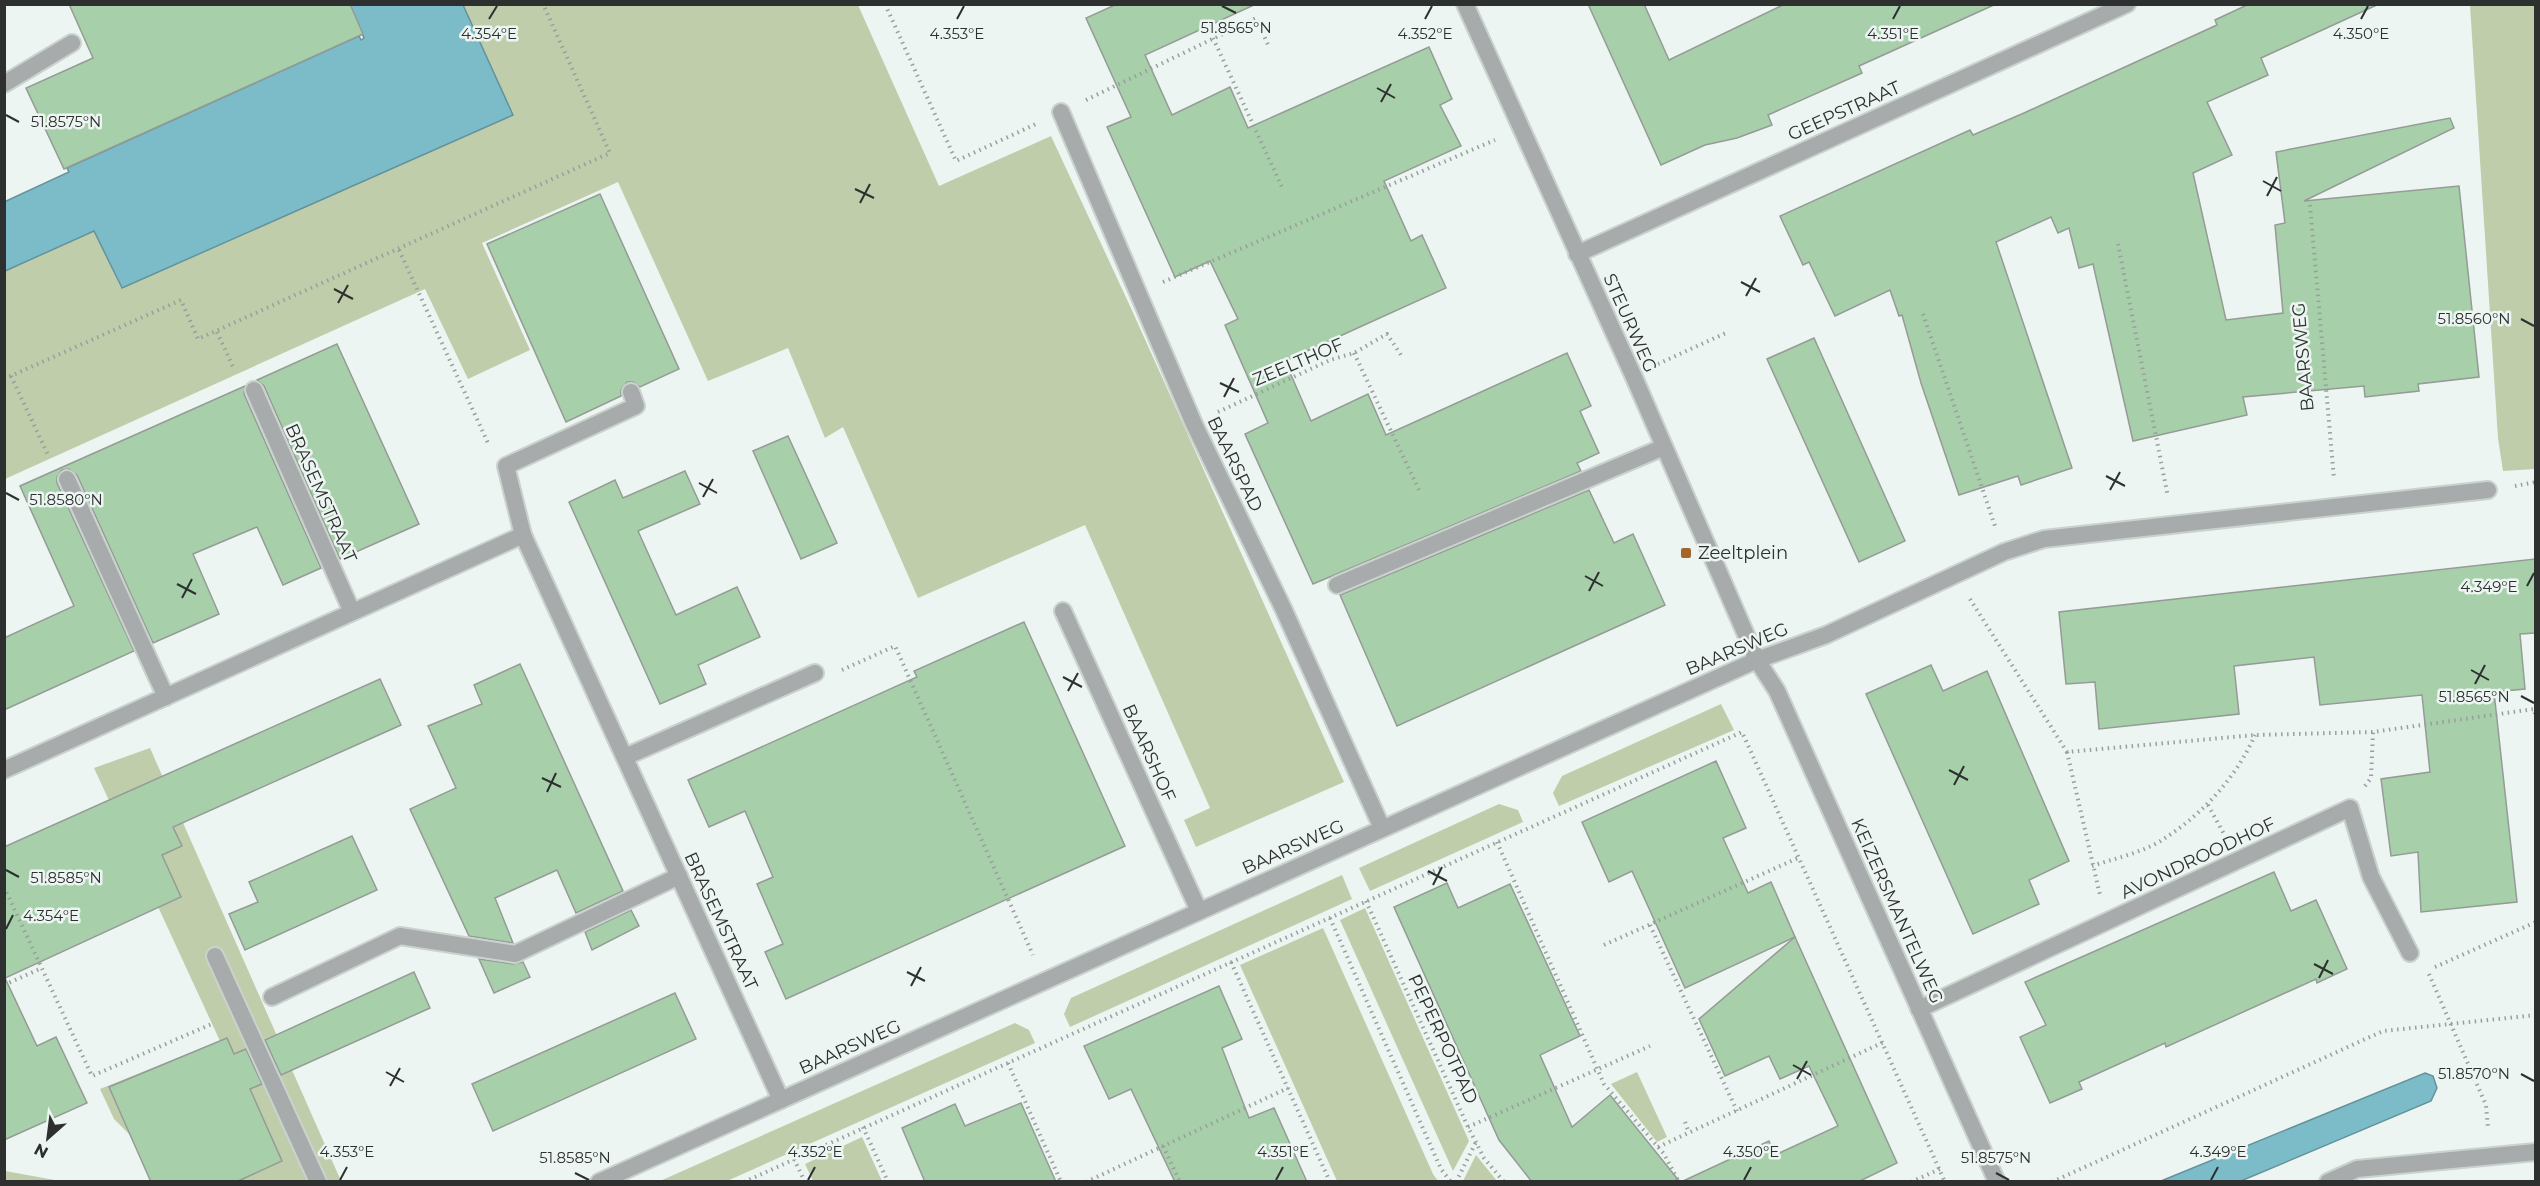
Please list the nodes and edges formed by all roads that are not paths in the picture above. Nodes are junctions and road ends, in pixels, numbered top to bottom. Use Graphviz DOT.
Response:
graph roads {
  1 [pos="1465,4"];
  2 [pos="2127,4"];
  3 [pos="72,43"];
  4 [pos="4,84"];
  5 [pos="1061,112"];
  6 [pos="1577,254"];
  7 [pos="254,390"];
  8 [pos="631,392"];
  9 [pos="1664,447"];
  10 [pos="67,479"];
  11 [pos="2488,490"];
  12 [pos="523,535"];
  13 [pos="1337,585"];
  14 [pos="1064,610"];
  15 [pos="352,612"];
  16 [pos="1757,660"];
  17 [pos="815,674"];
  18 [pos="166,697"];
  19 [pos="625,758"];
  20 [pos="4,770"];
  21 [pos="1382,828"];
  22 [pos="679,876"];
  23 [pos="1199,911"];
  24 [pos="2410,953"];
  25 [pos="215,956"];
  26 [pos="272,997"];
  27 [pos="1919,1009"];
  28 [pos="781,1100"];
  29 [pos="2535,1152"];
  30 [pos="318,1182"];
  31 [pos="600,1182"];
  32 [pos="1997,1182"];
  33 [pos="2328,1182"];
  1 -- 6 [label="street, STEURWEG"];
  2 -- 6 [label="street, GEEPSTRAAT"];
  3 -- 4 [label="street"];
  5 -- 21 [label="street, BAARSPAD"];
  6 -- 9 [label="street, STEURWEG"];
  7 -- 15 [label="street, BRASEMSTRAAT"];
  8 -- 12 [label="street, BRASEMSTRAAT"];
  9 -- 13 [label="street"];
  9 -- 16 [label="street, STEURWEG"];
  10 -- 18 [label="street"];
  11 -- 16 [label="street, BAARSWEG"];
  12 -- 15 [label="street"];
  12 -- 19 [label="street, BRASEMSTRAAT"];
  14 -- 23 [label="street, BAARSHOF"];
  15 -- 18 [label="street"];
  16 -- 21 [label="street, BAARSWEG"];
  16 -- 27 [label="street, KEIZERSMANTELWEG"];
  17 -- 19 [label="street"];
  18 -- 20 [label="street"];
  19 -- 22 [label="street, BRASEMSTRAAT"];
  21 -- 23 [label="street, BAARSWEG"];
  22 -- 26 [label="street"];
  22 -- 28 [label="street, BRASEMSTRAAT"];
  23 -- 28 [label="street, BAARSWEG"];
  24 -- 27 [label="street, AVONDROODHOF"];
  25 -- 30 [label="street"];
  27 -- 32 [label="street, KEIZERSMANTELWEG"];
  28 -- 31 [label="street, BAARSWEG"];
  29 -- 33 [label="street"];
}
